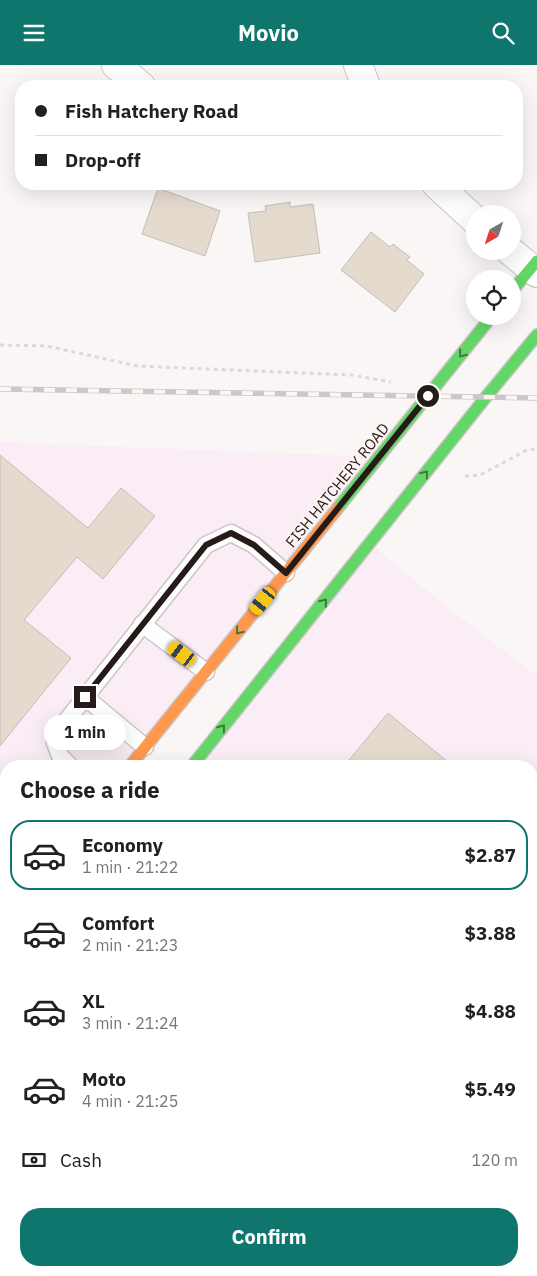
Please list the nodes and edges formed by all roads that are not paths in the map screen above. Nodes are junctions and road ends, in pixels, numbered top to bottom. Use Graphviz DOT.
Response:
graph roads {
  1 [pos="116,65"];
  2 [pos="358,65"];
  3 [pos="134,80"];
  4 [pos="364,80"];
  5 [pos="442,190"];
  6 [pos="466,212"];
  7 [pos="521,258"];
  8 [pos="535,267"];
  9 [pos="521,282"];
  10 [pos="485,325"];
  11 [pos="537,335"];
  12 [pos="286,573"];
  13 [pos="142,624"];
  14 [pos="206,672"];
  15 [pos="85,697"];
  16 [pos="146,747"];
  17 [pos="64,760"];
  18 [pos="135,760"];
  19 [pos="197,760"];
  1 -- 3 [label="street"];
  2 -- 4 [label="street"];
  5 -- 6 [label="street"];
  7 -- 8 [label="street"];
  8 -- 9 [label="main road"];
  10 -- 12 [label="main road, FISH HATCHERY ROAD, one-way"];
  19 -- 11 [label="main road, one-way"];
  12 -- 13 [label="lane"];
  12 -- 14 [label="main road, FISH HATCHERY ROAD, one-way"];
  13 -- 14 [label="lane"];
  13 -- 15 [label="lane"];
  14 -- 16 [label="main road, FISH HATCHERY ROAD"];
  15 -- 16 [label="lane"];
  15 -- 17 [label="lane"];
  16 -- 18 [label="main road, FISH HATCHERY ROAD"];
}
